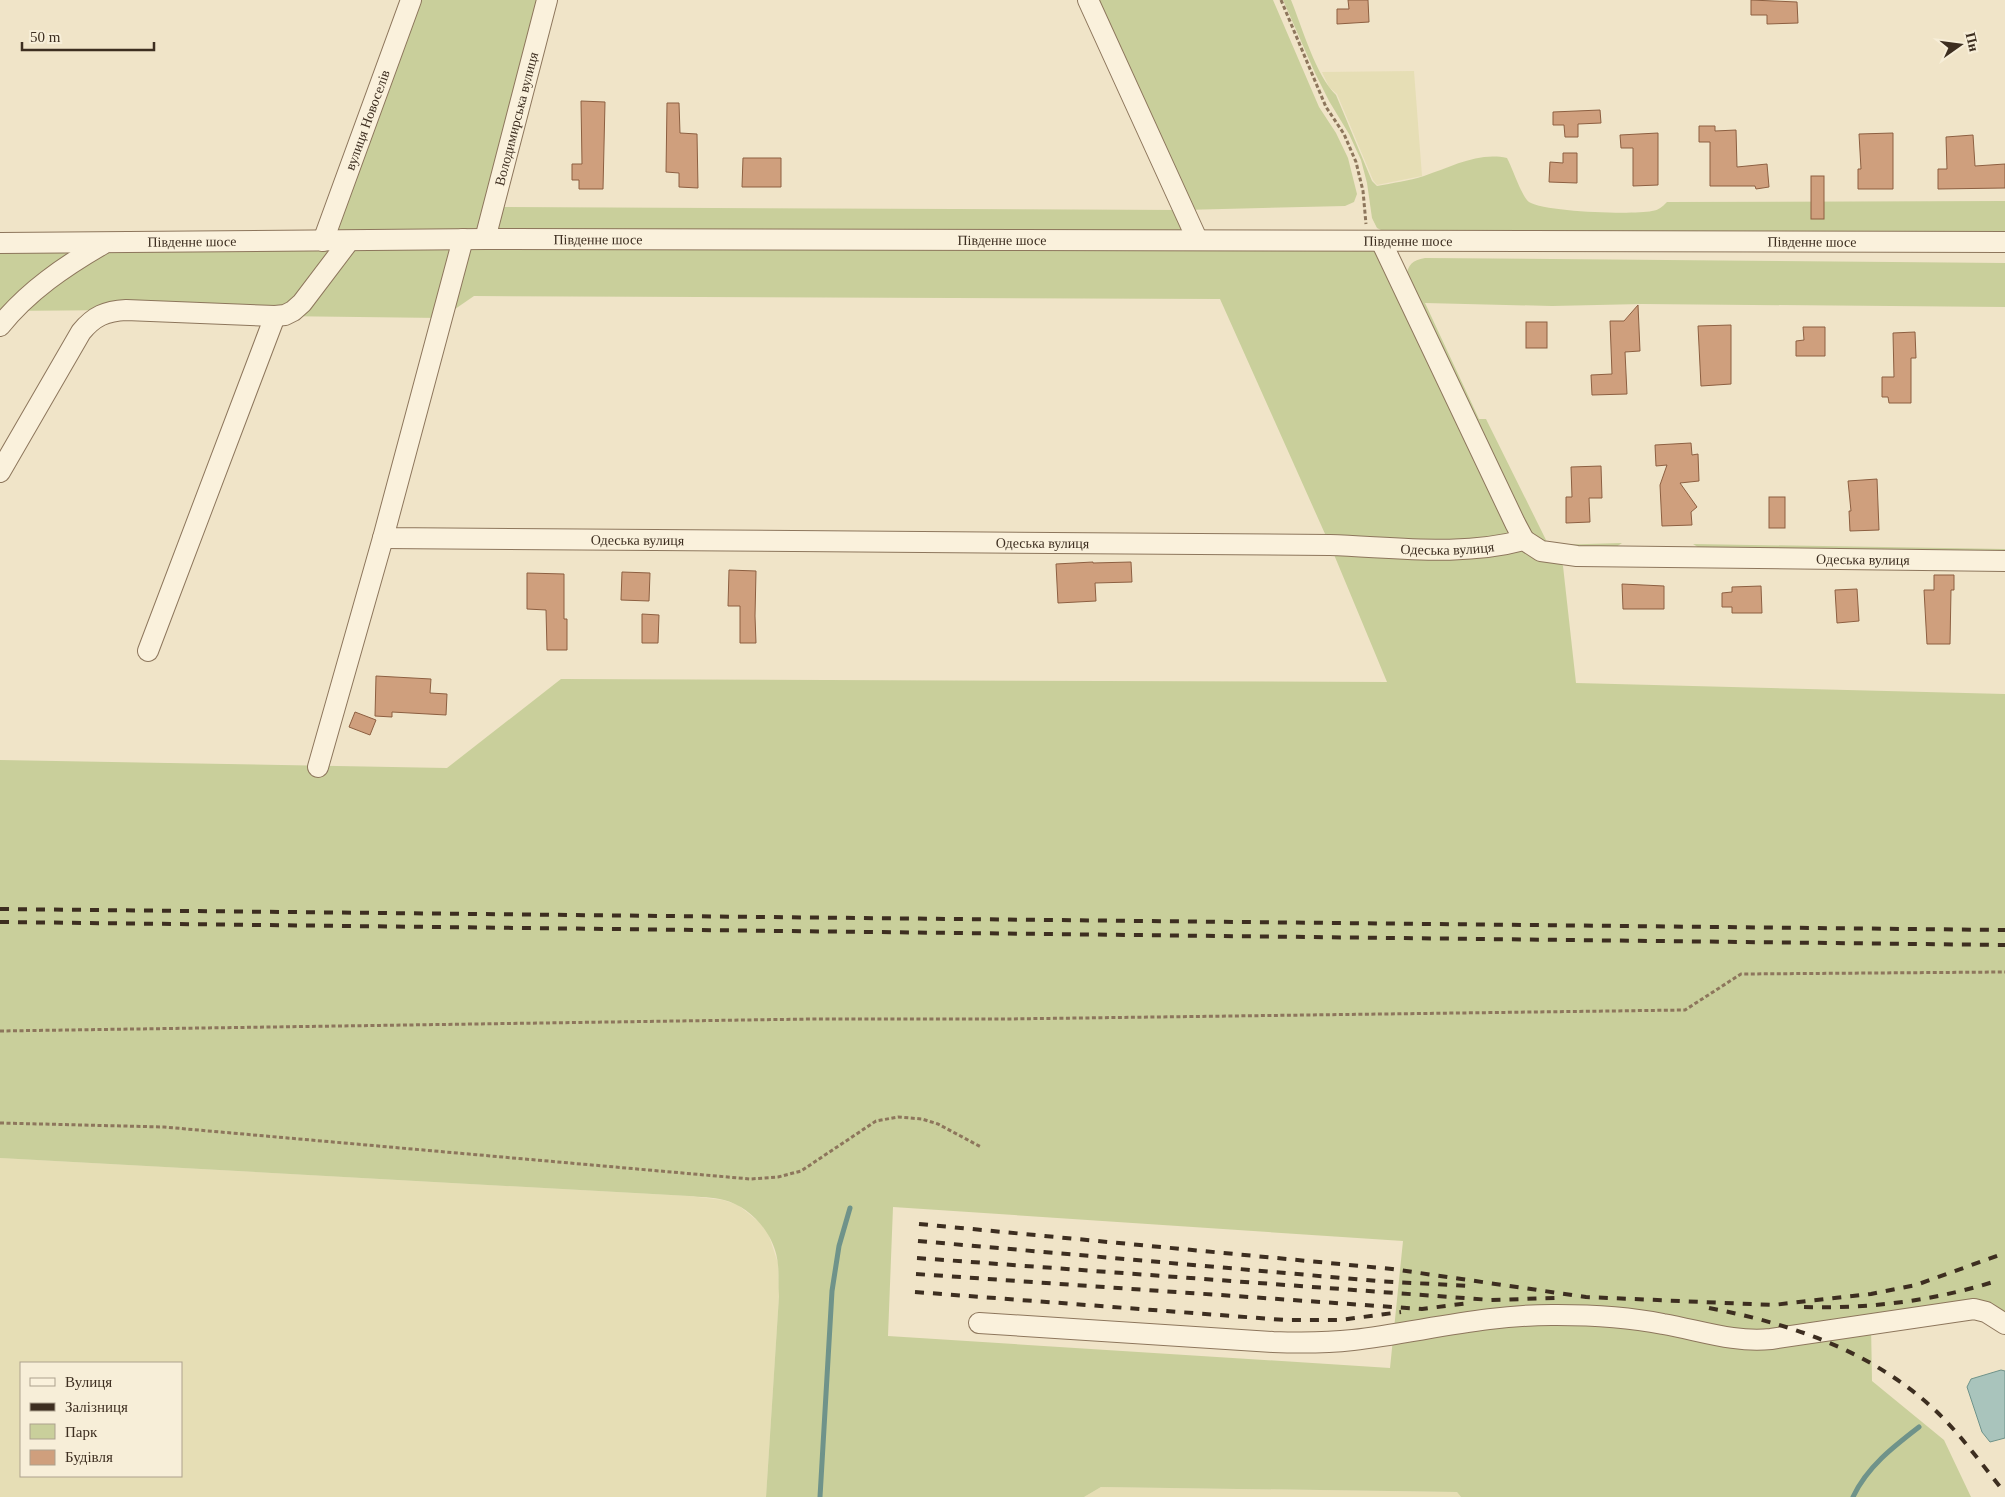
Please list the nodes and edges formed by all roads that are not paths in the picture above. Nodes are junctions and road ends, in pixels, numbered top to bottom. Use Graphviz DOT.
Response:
graph roads {
  1 [pos="411,0"];
  2 [pos="547,0"];
  3 [pos="1088,0"];
  4 [pos="463,239"];
  5 [pos="485,239"];
  6 [pos="1197,239"];
  7 [pos="323,241"];
  8 [pos="349,241"];
  9 [pos="1373,241"];
  10 [pos="2005,242"];
  11 [pos="0,243"];
  12 [pos="105,243"];
  13 [pos="275,316"];
  14 [pos="0,326"];
  15 [pos="0,472"];
  16 [pos="383,538"];
  17 [pos="1524,540"];
  18 [pos="2005,561"];
  19 [pos="148,651"];
  20 [pos="318,767"];
  21 [pos="979,1323"];
  22 [pos="2005,1324"];
  1 -- 7 [label="street, вулиця Новоселів"];
  2 -- 5 [label="street, Володимирська вулиця"];
  3 -- 6 [label="street"];
  4 -- 5 [label="street, Південне шосе"];
  4 -- 8 [label="street, Південне шосе"];
  4 -- 16 [label="street"];
  5 -- 6 [label="street, Південне шосе"];
  6 -- 9 [label="street, Південне шосе"];
  7 -- 8 [label="street, Південне шосе"];
  7 -- 12 [label="street, Південне шосе"];
  8 -- 13 [label="street"];
  9 -- 10 [label="street, Південне шосе"];
  9 -- 17 [label="street"];
  11 -- 12 [label="street, Південне шосе"];
  12 -- 14 [label="street"];
  13 -- 15 [label="street"];
  13 -- 19 [label="street"];
  16 -- 17 [label="street, Одеська вулиця"];
  16 -- 20 [label="street"];
  17 -- 18 [label="street, Одеська вулиця"];
  21 -- 22 [label="street"];
}
